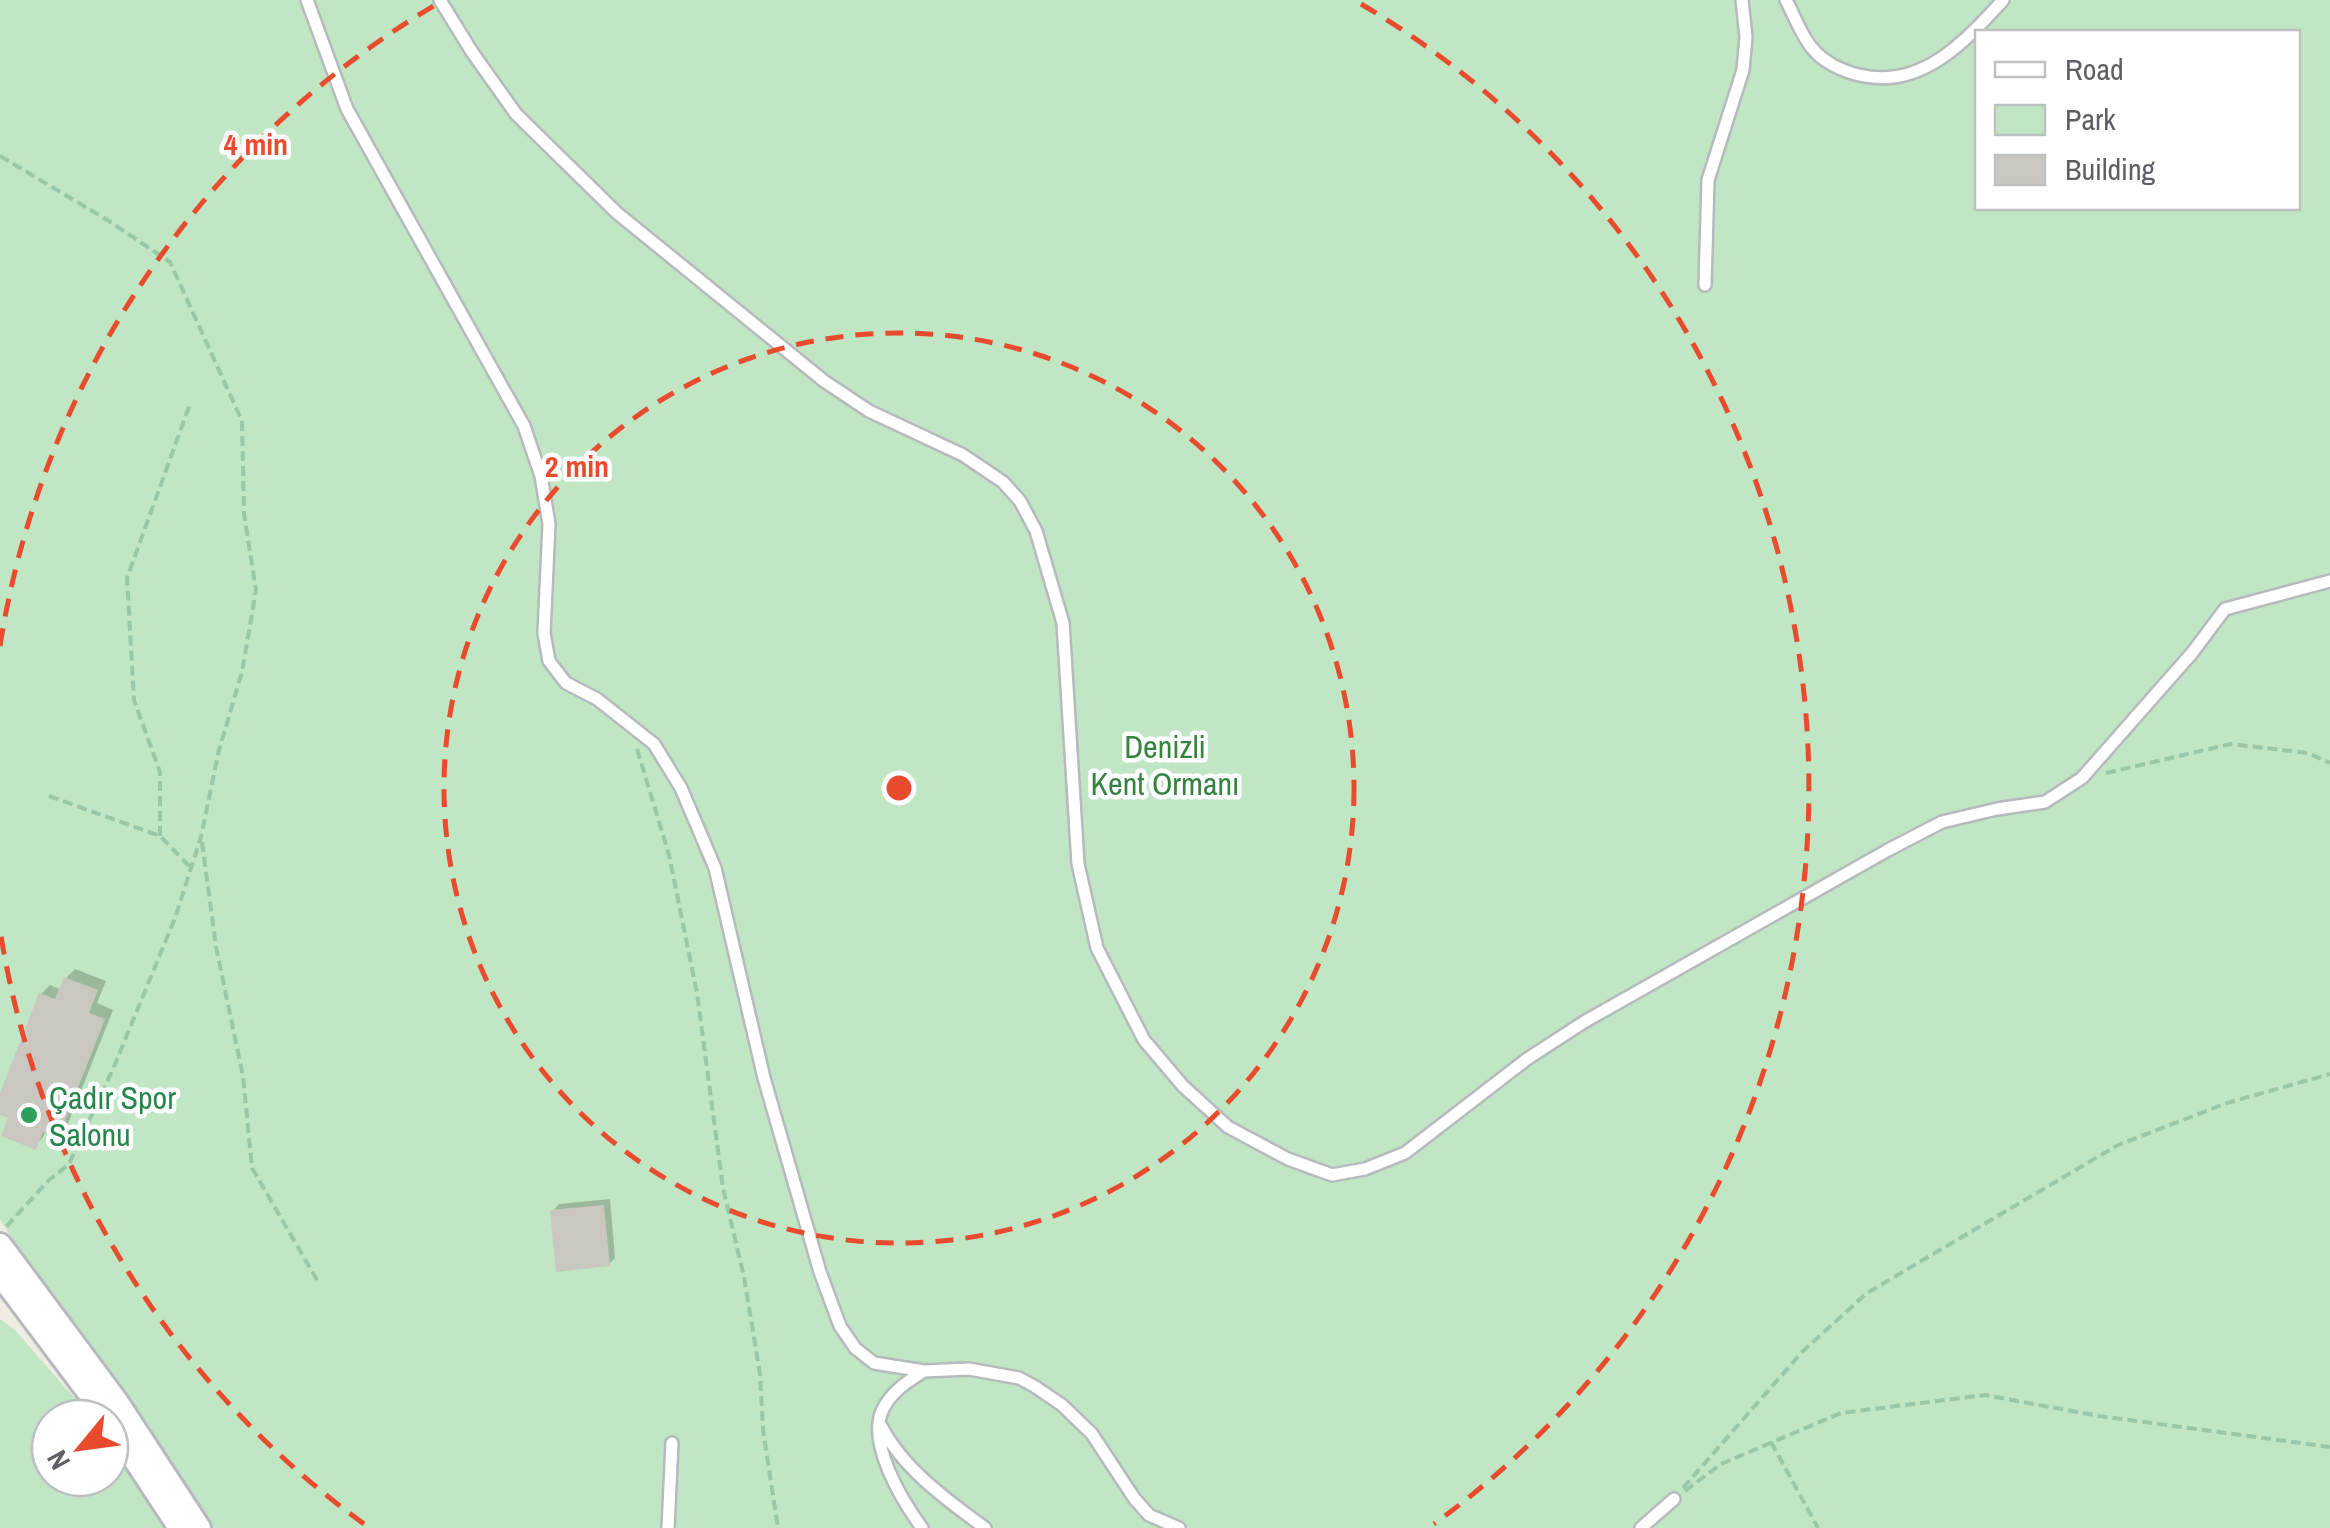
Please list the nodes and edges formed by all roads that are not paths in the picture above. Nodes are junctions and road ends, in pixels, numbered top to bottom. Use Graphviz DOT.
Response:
graph roads {
  1 [pos="307,0"];
  2 [pos="440,0"];
  3 [pos="1742,0"];
  4 [pos="1786,0"];
  5 [pos="2003,0"];
  6 [pos="1976,30"];
  7 [pos="1975,31"];
  8 [pos="1704,284"];
  9 [pos="2330,581"];
  10 [pos="2,1254"];
  11 [pos="924,1370"];
  12 [pos="95,1398"];
  13 [pos="879,1422"];
  14 [pos="672,1443"];
  15 [pos="130,1452"];
  16 [pos="1674,1500"];
  17 [pos="180,1528"];
  18 [pos="199,1528"];
  19 [pos="668,1528"];
  20 [pos="922,1528"];
  21 [pos="985,1528"];
  22 [pos="1179,1528"];
  23 [pos="1642,1528"];
  1 -- 11 [label="lane"];
  2 -- 9 [label="lane"];
  3 -- 8 [label="lane"];
  4 -- 7 [label="lane"];
  5 -- 6 [label="lane"];
  10 -- 12 [label="street"];
  10 -- 18 [label="street"];
  11 -- 13 [label="lane"];
  11 -- 22 [label="lane"];
  13 -- 20 [label="lane"];
  13 -- 21 [label="lane"];
  14 -- 19 [label="lane"];
  15 -- 17 [label="street"];
  16 -- 23 [label="lane"];
}
